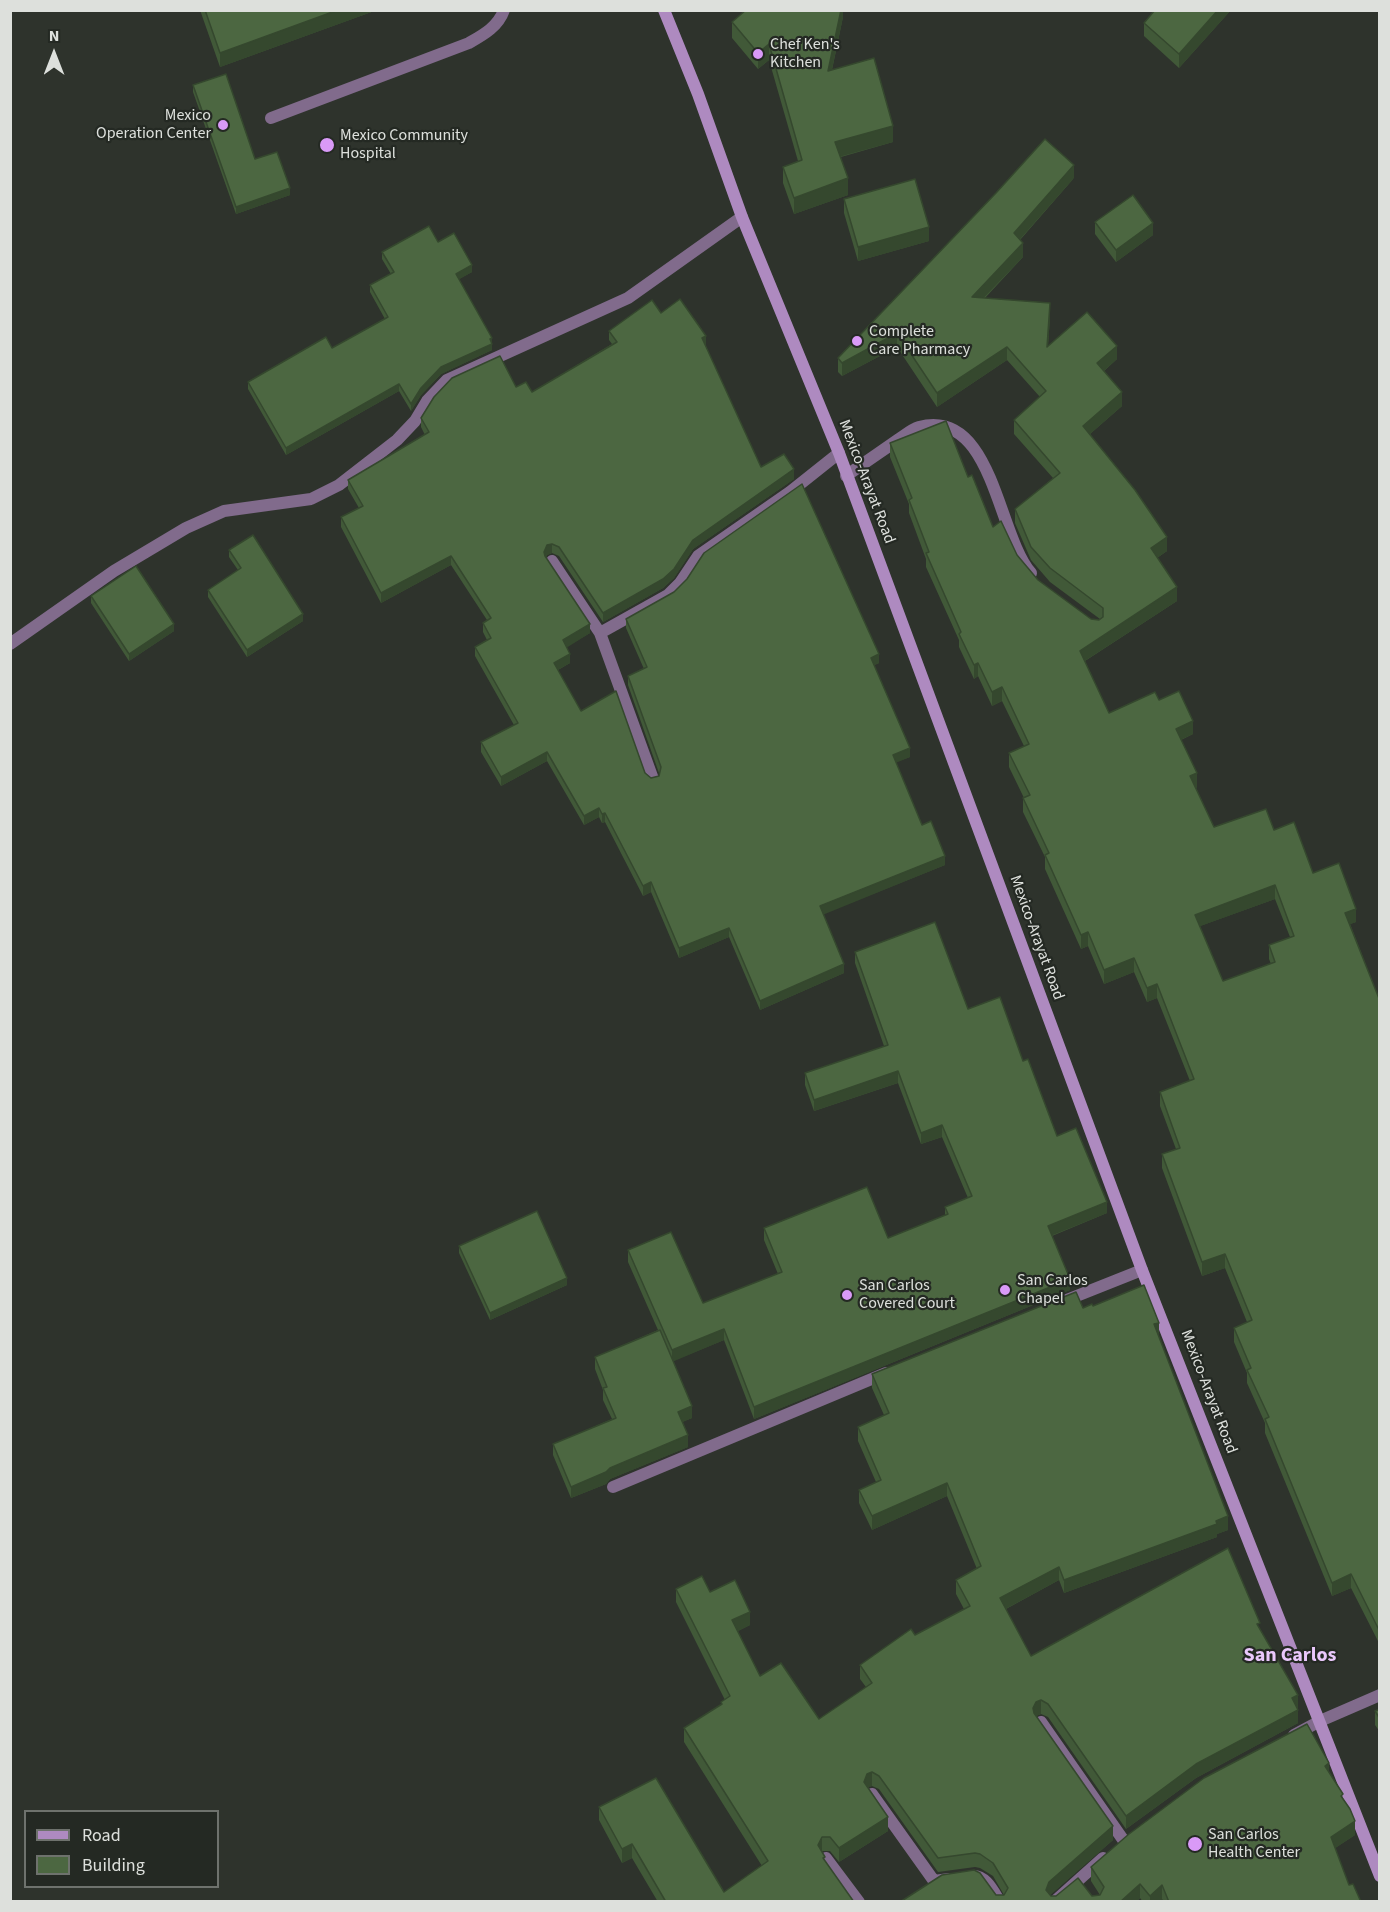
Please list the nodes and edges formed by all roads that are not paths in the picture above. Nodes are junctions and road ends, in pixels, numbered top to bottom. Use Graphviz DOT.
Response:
graph roads {
  1 [pos="504,10"];
  2 [pos="664,10"];
  3 [pos="271,118"];
  4 [pos="742,217"];
  5 [pos="839,453"];
  6 [pos="846,476"];
  7 [pos="552,561"];
  8 [pos="1037,580"];
  9 [pos="600,633"];
  10 [pos="10,644"];
  11 [pos="653,780"];
  12 [pos="1142,1270"];
  13 [pos="1053,1306"];
  14 [pos="898,1368"];
  15 [pos="613,1487"];
  16 [pos="1380,1695"];
  17 [pos="1320,1721"];
  18 [pos="1041,1722"];
  19 [pos="1280,1742"];
  20 [pos="872,1794"];
  21 [pos="826,1858"];
  22 [pos="1380,1876"];
  23 [pos="859,1902"];
  24 [pos="1000,1902"];
  25 [pos="1054,1902"];
  1 -- 3 [label="street"];
  2 -- 4 [label="main road, Mexico-Arayat Road"];
  4 -- 5 [label="main road, Mexico-Arayat Road"];
  4 -- 10 [label="street"];
  5 -- 6 [label="main road, Mexico-Arayat Road"];
  5 -- 9 [label="street"];
  6 -- 8 [label="street"];
  6 -- 12 [label="main road, Mexico-Arayat Road"];
  7 -- 9 [label="street"];
  9 -- 11 [label="street"];
  12 -- 13 [label="street"];
  12 -- 17 [label="main road, Mexico-Arayat Road"];
  14 -- 15 [label="street"];
  16 -- 17 [label="street"];
  17 -- 19 [label="street"];
  17 -- 22 [label="main road, Mexico-Arayat Road"];
  18 -- 25 [label="street"];
  20 -- 24 [label="street"];
  21 -- 23 [label="street"];
}
